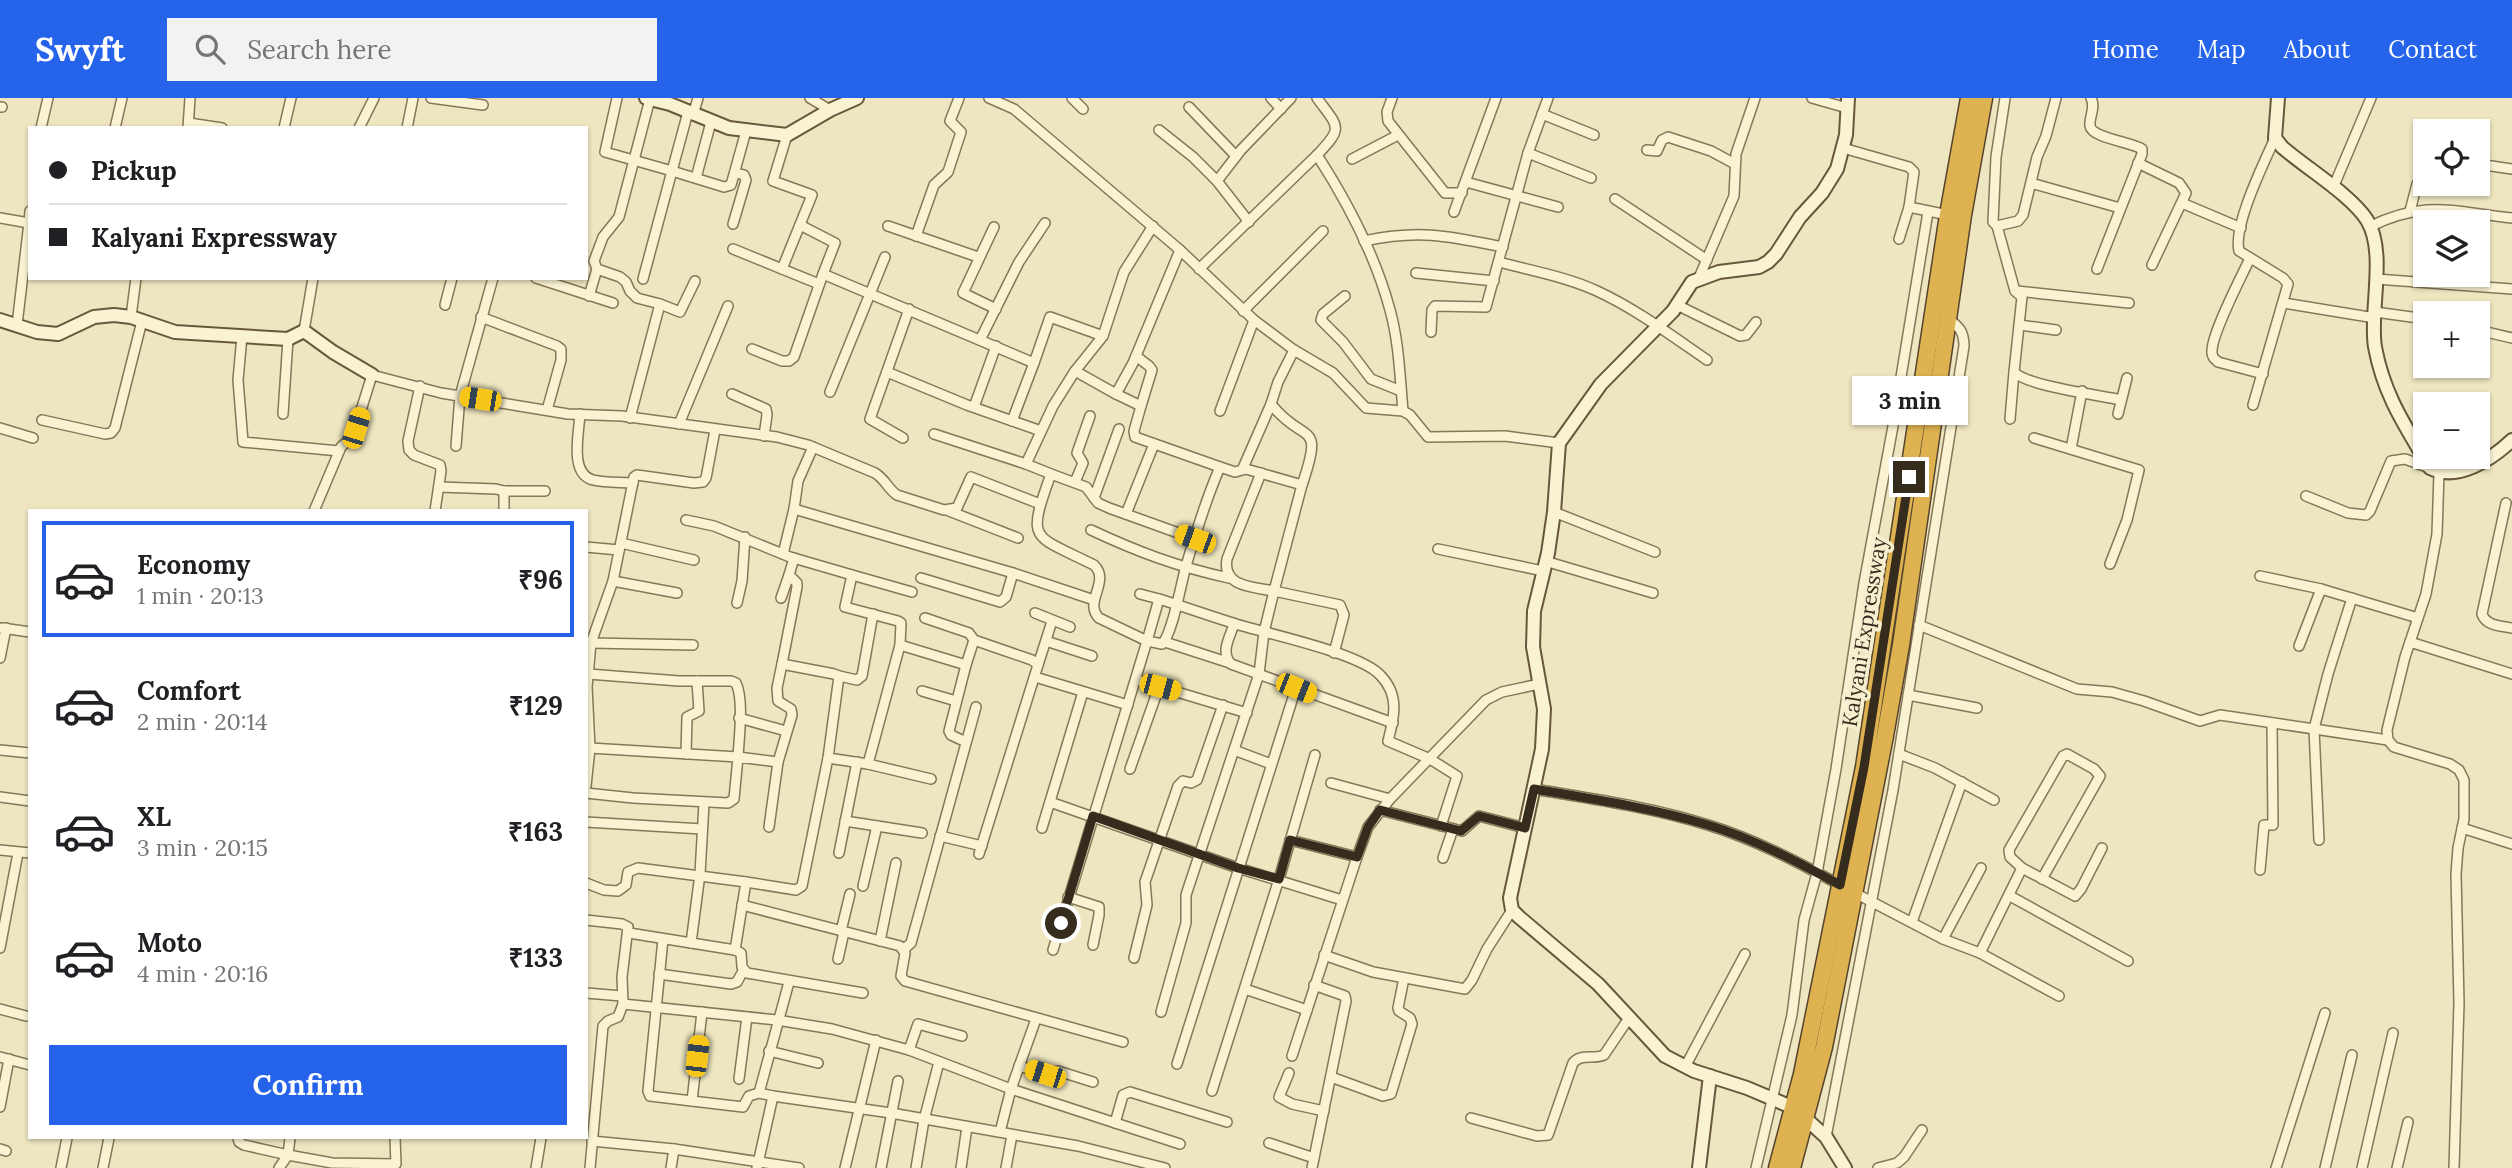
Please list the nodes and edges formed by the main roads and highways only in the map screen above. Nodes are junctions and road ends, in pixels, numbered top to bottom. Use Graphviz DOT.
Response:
graph roads {
  1 [pos="1969,98"];
  2 [pos="1984,98"];
  3 [pos="1842,886"];
  4 [pos="1800,1113"];
  5 [pos="1777,1168"];
  6 [pos="1792,1168"];
  1 -- 3 [label="highway, Kalyani Expressway"];
  2 -- 3 [label="highway, Kalyani Expressway"];
  3 -- 4 [label="highway, Kalyani Expressway"];
  4 -- 5 [label="highway, Kalyani Expressway"];
  4 -- 6 [label="highway, Kalyani Expressway"];
}
